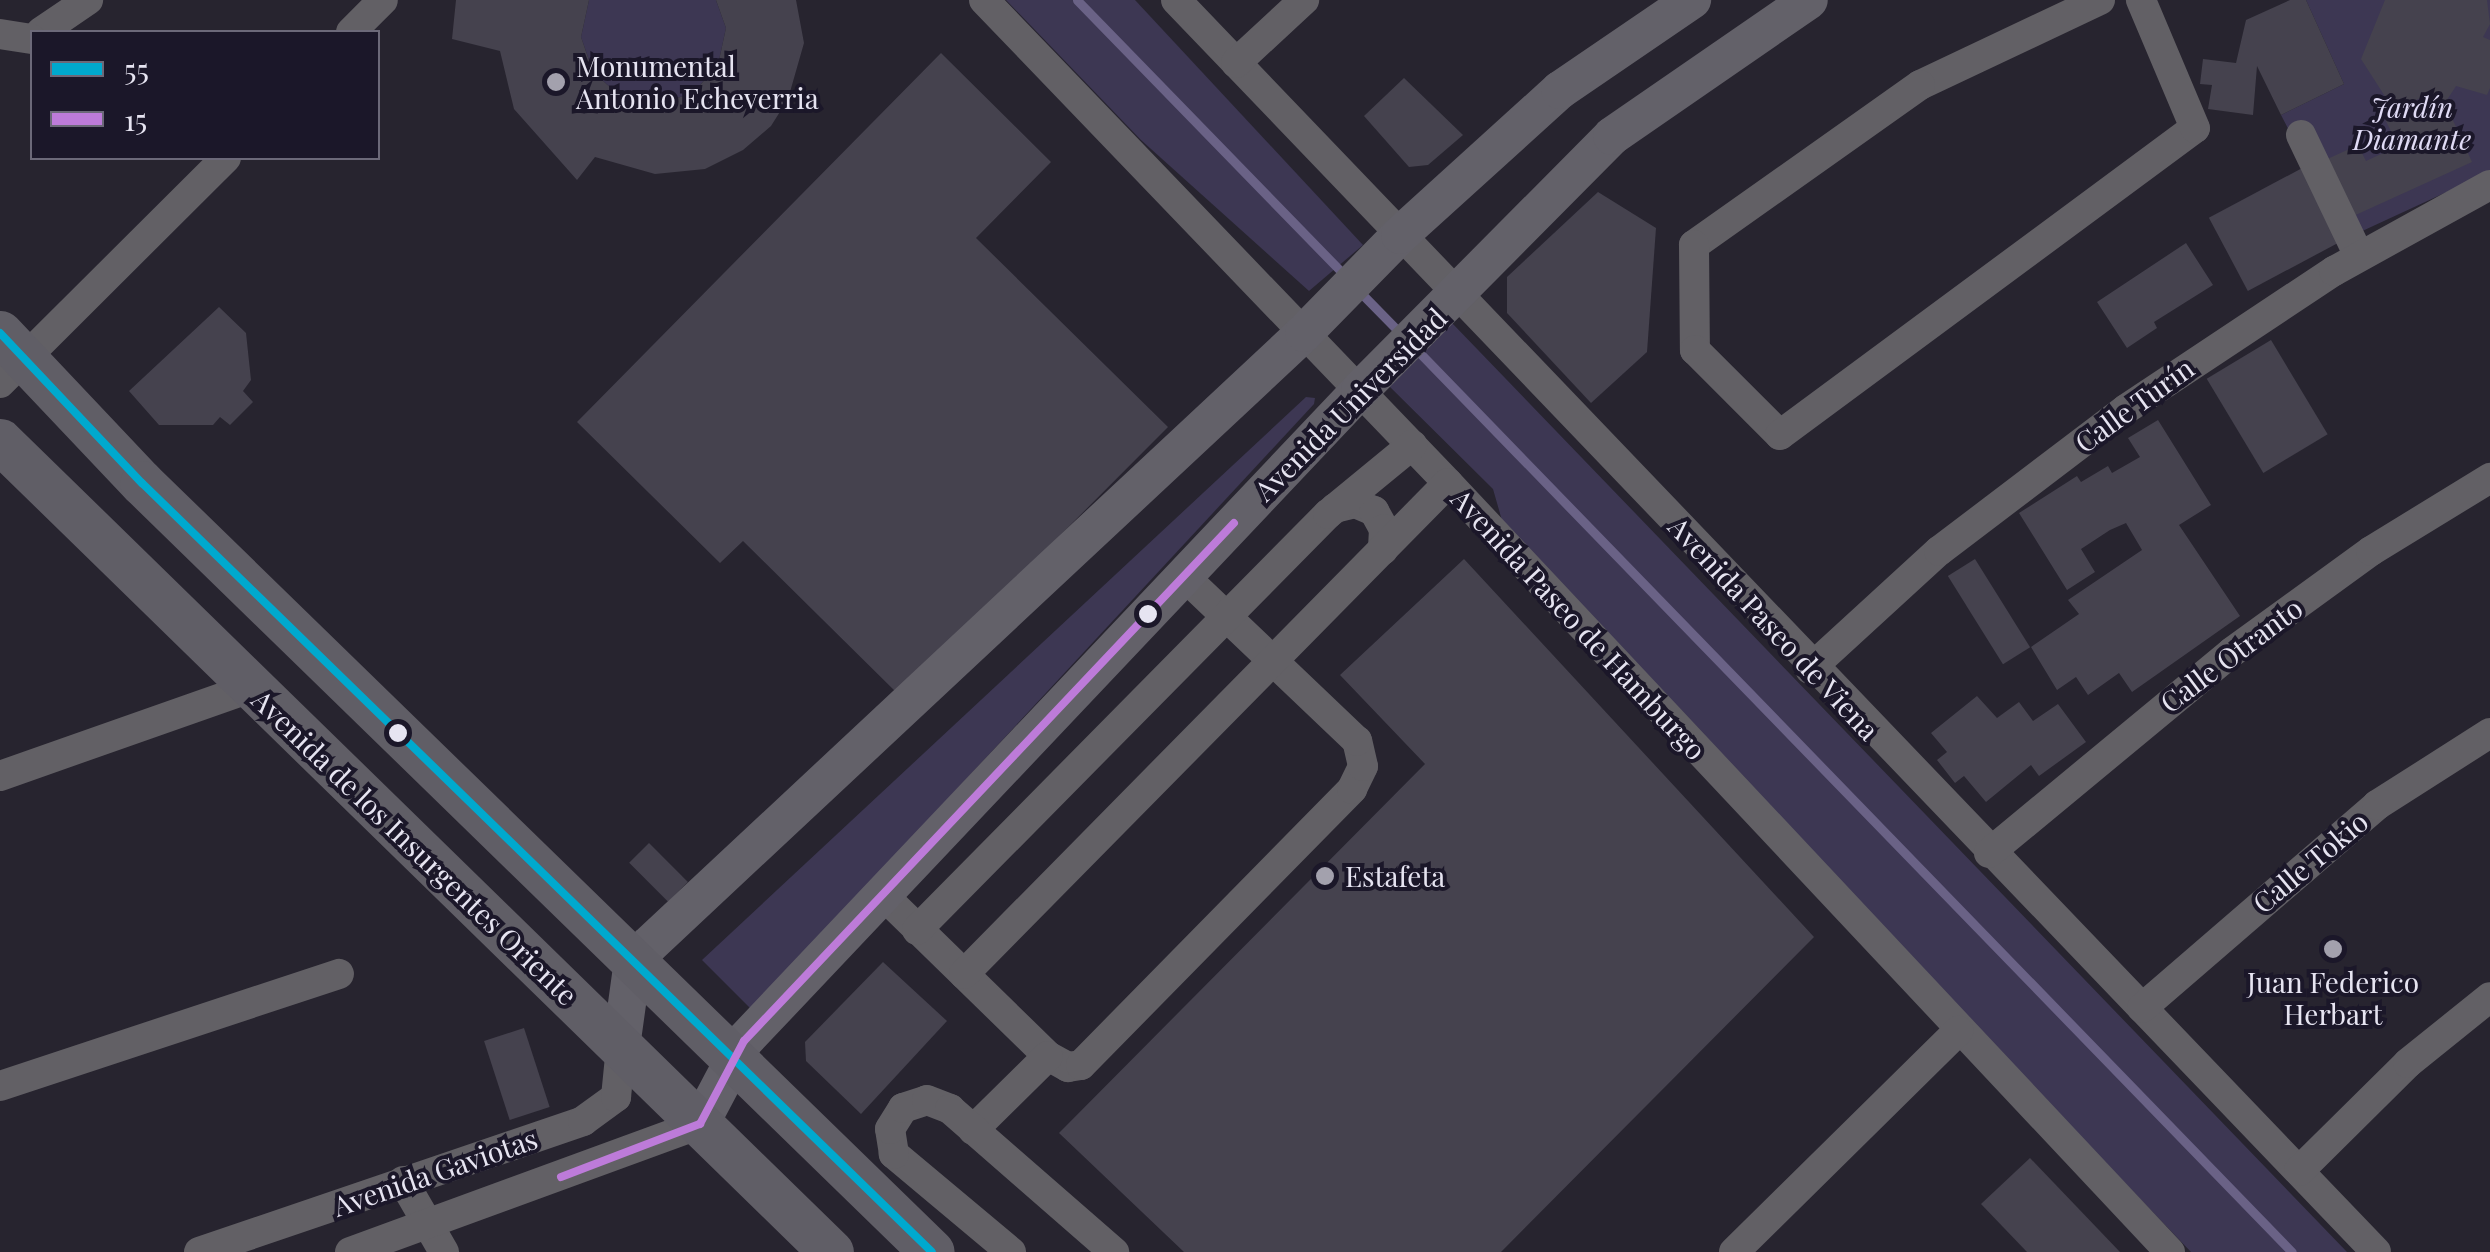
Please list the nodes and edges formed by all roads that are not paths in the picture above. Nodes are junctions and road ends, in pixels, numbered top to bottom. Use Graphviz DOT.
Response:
graph roads {
  1 [pos="88,0"];
  2 [pos="383,0"];
  3 [pos="984,0"];
  4 [pos="1176,0"];
  5 [pos="1304,0"];
  6 [pos="1692,0"];
  7 [pos="1808,0"];
  8 [pos="2100,0"];
  9 [pos="2141,0"];
  10 [pos="45,30"];
  11 [pos="353,30"];
  12 [pos="0,34"];
  13 [pos="30,39"];
  14 [pos="1236,64"];
  15 [pos="2300,135"];
  16 [pos="224,160"];
  17 [pos="2490,185"];
  18 [pos="1388,248"];
  19 [pos="2360,256"];
  20 [pos="1460,293"];
  21 [pos="1316,321"];
  22 [pos="9,358"];
  23 [pos="1372,378"];
  24 [pos="0,440"];
  25 [pos="1412,445"];
  26 [pos="2490,478"];
  27 [pos="1448,483"];
  28 [pos="1335,508"];
  29 [pos="1383,550"];
  30 [pos="1184,576"];
  31 [pos="1224,618"];
  32 [pos="1270,662"];
  33 [pos="1810,669"];
  34 [pos="250,688"];
  35 [pos="2490,732"];
  36 [pos="0,776"];
  37 [pos="1989,854"];
  38 [pos="885,897"];
  39 [pos="917,930"];
  40 [pos="640,953"];
  41 [pos="339,974"];
  42 [pos="964,974"];
  43 [pos="2490,997"];
  44 [pos="2142,1008"];
  45 [pos="1958,1031"];
  46 [pos="620,1047"];
  47 [pos="743,1050"];
  48 [pos="1048,1056"];
  49 [pos="0,1086"];
  50 [pos="700,1124"];
  51 [pos="973,1130"];
  52 [pos="2299,1171"];
  53 [pos="403,1181"];
  54 [pos="364,1196"];
  55 [pos="424,1223"];
  56 [pos="369,1249"];
  57 [pos="199,1252"];
  58 [pos="444,1252"];
  59 [pos="831,1252"];
  60 [pos="932,1252"];
  61 [pos="958,1252"];
  62 [pos="1012,1252"];
  63 [pos="1114,1252"];
  64 [pos="1734,1252"];
  65 [pos="2170,1252"];
  66 [pos="2376,1252"];
  1 -- 10 [label="street"];
  2 -- 11 [label="street"];
  3 -- 21 [label="street, Avenida Paseo de Hamburgo"];
  4 -- 14 [label="street, Avenida Paseo de Viena"];
  5 -- 14 [label="street"];
  6 -- 18 [label="main road"];
  7 -- 20 [label="main road, Avenida Universidad"];
  8 -- 9 [label="street"];
  12 -- 13 [label="street"];
  14 -- 18 [label="street, Avenida Paseo de Viena"];
  15 -- 19 [label="street"];
  16 -- 22 [label="street"];
  17 -- 19 [label="street, Calle Turín"];
  18 -- 20 [label="street, Avenida Paseo de Viena"];
  18 -- 21 [label="main road"];
  19 -- 33 [label="street, Calle Turín"];
  20 -- 23 [label="main road, Avenida Universidad"];
  20 -- 33 [label="street, Avenida Paseo de Viena"];
  21 -- 23 [label="street, Avenida Paseo de Hamburgo"];
  21 -- 40 [label="main road"];
  22 -- 40 [label="highway"];
  23 -- 25 [label="street, Avenida Paseo de Hamburgo"];
  23 -- 30 [label="main road, Avenida Universidad"];
  24 -- 34 [label="highway, Avenida de los Insurgentes Oriente"];
  25 -- 27 [label="street, Avenida Paseo de Hamburgo"];
  25 -- 28 [label="street"];
  26 -- 37 [label="street, Calle Otranto"];
  27 -- 29 [label="street"];
  27 -- 45 [label="street, Avenida Paseo de Hamburgo"];
  28 -- 29 [label="street"];
  28 -- 31 [label="street"];
  29 -- 32 [label="street"];
  30 -- 31 [label="street"];
  30 -- 38 [label="main road, Avenida Universidad"];
  31 -- 32 [label="street"];
  31 -- 39 [label="street"];
  32 -- 42 [label="street"];
  32 -- 48 [label="street"];
  33 -- 37 [label="street, Avenida Paseo de Viena"];
  34 -- 36 [label="street"];
  34 -- 46 [label="highway, Avenida de los Insurgentes Oriente"];
  35 -- 44 [label="street, Calle Tokio"];
  37 -- 44 [label="street, Avenida Paseo de Viena"];
  38 -- 39 [label="street"];
  38 -- 47 [label="main road, Avenida Universidad"];
  39 -- 42 [label="street"];
  40 -- 46 [label="main road"];
  40 -- 47 [label="highway"];
  41 -- 49 [label="street"];
  42 -- 48 [label="street"];
  43 -- 52 [label="street"];
  44 -- 52 [label="street, Avenida Paseo de Viena"];
  45 -- 64 [label="street"];
  45 -- 65 [label="street, Avenida Paseo de Hamburgo"];
  46 -- 50 [label="highway, Avenida de los Insurgentes Oriente"];
  46 -- 53 [label="street, Avenida Gaviotas"];
  47 -- 50 [label="main road, Avenida Universidad"];
  47 -- 60 [label="highway"];
  47 -- 61 [label="street"];
  48 -- 51 [label="street"];
  50 -- 55 [label="street, Avenida Gaviotas"];
  50 -- 59 [label="highway, Avenida de los Insurgentes Oriente"];
  51 -- 62 [label="street"];
  51 -- 63 [label="street"];
  52 -- 66 [label="street, Avenida Paseo de Viena"];
  53 -- 54 [label="street, Avenida Gaviotas"];
  53 -- 55 [label="street"];
  54 -- 56 [label="street"];
  54 -- 57 [label="street, Avenida Gaviotas"];
  55 -- 56 [label="street, Avenida Gaviotas"];
  55 -- 58 [label="street"];
}
